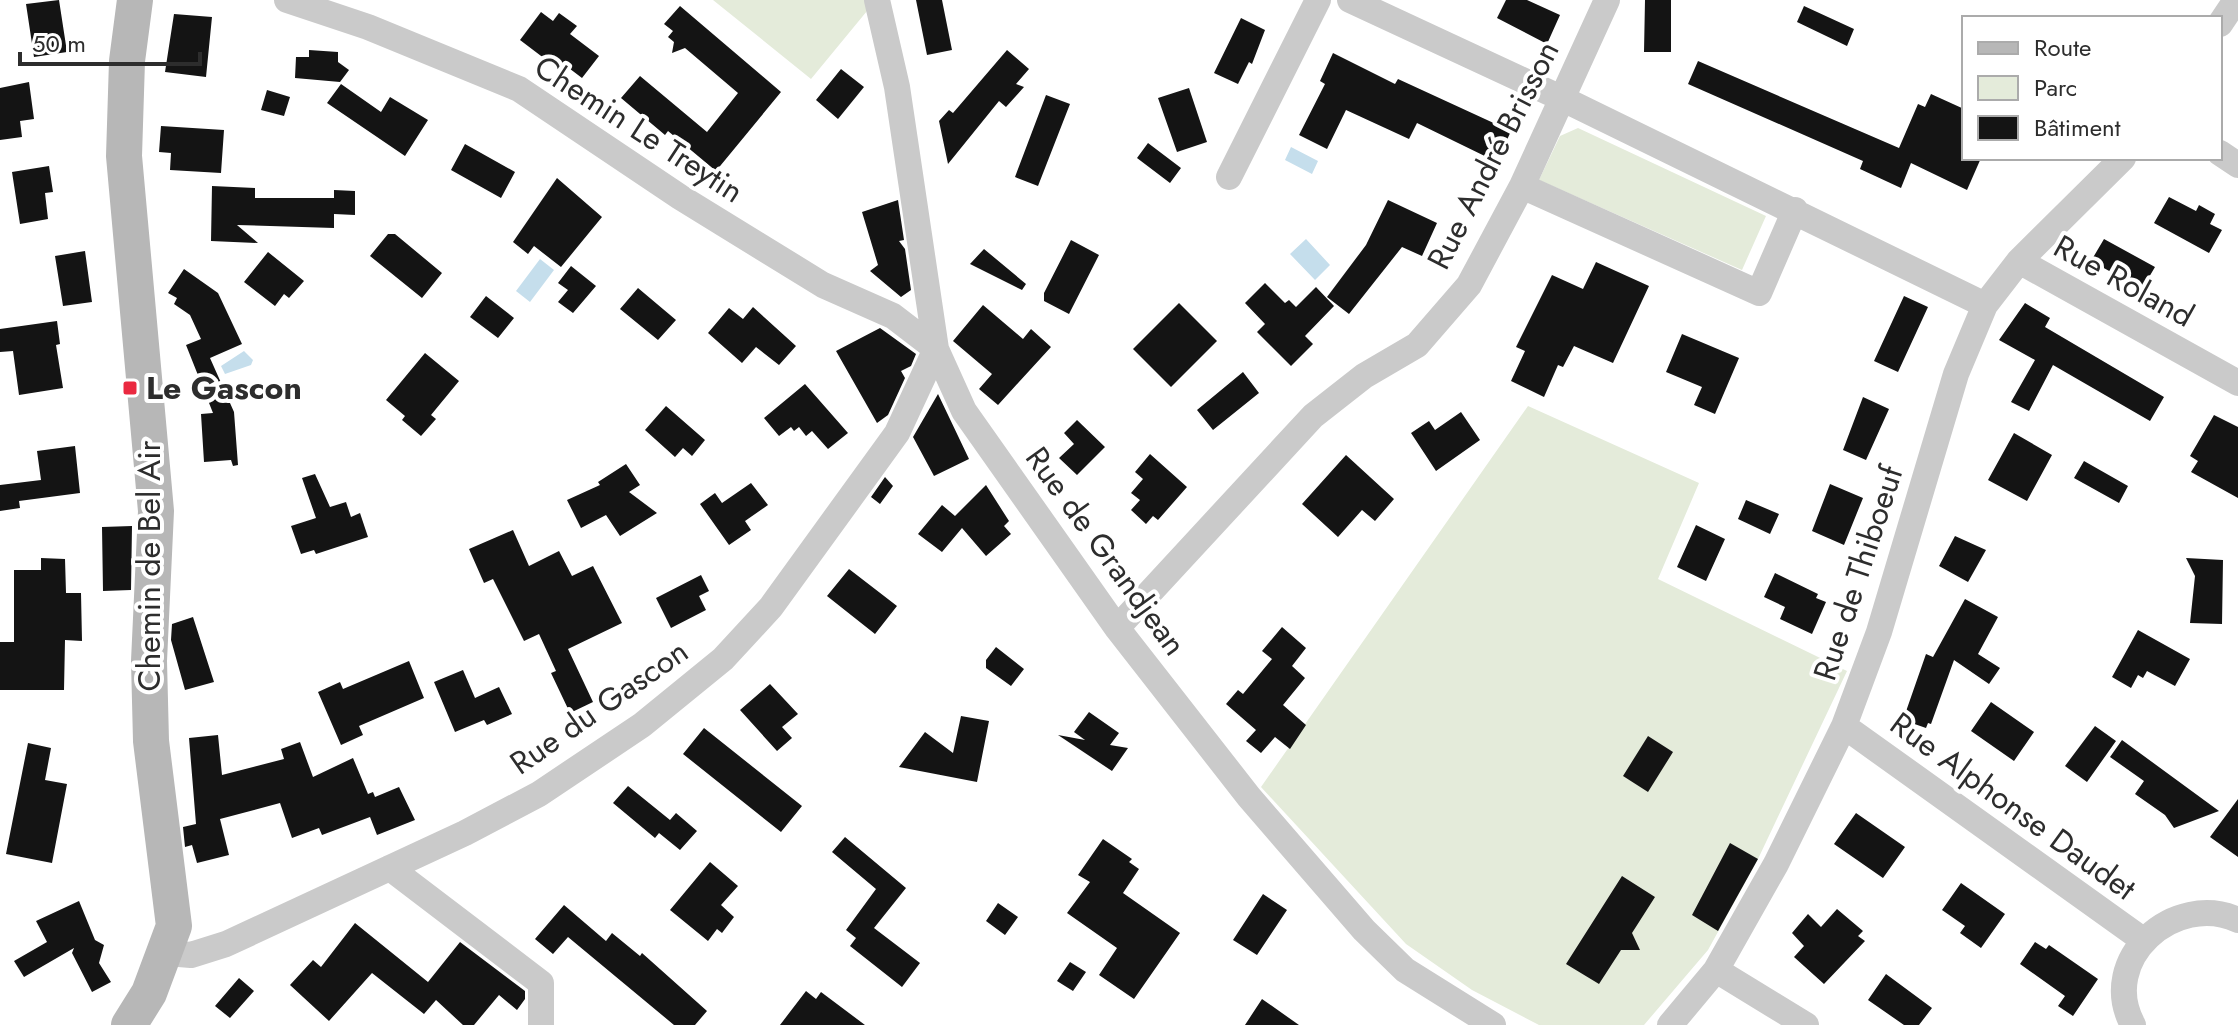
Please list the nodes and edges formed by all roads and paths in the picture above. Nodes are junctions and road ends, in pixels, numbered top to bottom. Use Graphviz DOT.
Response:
graph roads {
  1 [pos="135,0"];
  2 [pos="287,0"];
  3 [pos="877,0"];
  4 [pos="1318,0"];
  5 [pos="1350,0"];
  6 [pos="1607,0"];
  7 [pos="2236,0"];
  8 [pos="2222,21"];
  9 [pos="1561,98"];
  10 [pos="2121,160"];
  11 [pos="1229,177"];
  12 [pos="1522,186"];
  13 [pos="1795,210"];
  14 [pos="2019,261"];
  15 [pos="1985,305"];
  16 [pos="936,349"];
  17 [pos="2238,383"];
  18 [pos="1117,628"];
  19 [pos="1844,726"];
  20 [pos="390,868"];
  21 [pos="2238,920"];
  22 [pos="2143,940"];
  23 [pos="167,953"];
  24 [pos="1716,970"];
  25 [pos="129,1025"];
  26 [pos="541,1025"];
  27 [pos="1493,1025"];
  28 [pos="1670,1025"];
  29 [pos="1806,1025"];
  30 [pos="2133,1025"];
  1 -- 23 [label="street, Chemin de Bel Air"];
  2 -- 16 [label="street, Chemin Le Treytin"];
  3 -- 16 [label="street, Rue de Grandjean"];
  4 -- 11 [label="street"];
  5 -- 9 [label="street"];
  6 -- 9 [label="street, Rue André Brisson"];
  7 -- 8 [label="street"];
  9 -- 12 [label="street, Rue André Brisson"];
  9 -- 13 [label="street"];
  10 -- 14 [label="street, Rue de Thiboeuf"];
  12 -- 13 [label="street"];
  12 -- 18 [label="street, Rue André Brisson"];
  13 -- 15 [label="street"];
  14 -- 15 [label="street, Rue de Thiboeuf"];
  14 -- 17 [label="street, Rue Roland"];
  15 -- 19 [label="street, Rue de Thiboeuf"];
  16 -- 18 [label="street, Rue de Grandjean"];
  16 -- 20 [label="street, Rue du Gascon"];
  18 -- 27 [label="street, Rue de Grandjean"];
  19 -- 22 [label="street, Rue Alphonse Daudet"];
  19 -- 24 [label="street, Rue de Thiboeuf"];
  20 -- 23 [label="street, Rue du Gascon"];
  20 -- 26 [label="street"];
  21 -- 22 [label="street"];
  22 -- 30 [label="street"];
  23 -- 25 [label="street, Chemin de Bel Air"];
  24 -- 28 [label="street, Rue de Thiboeuf"];
  24 -- 29 [label="street"];
}
